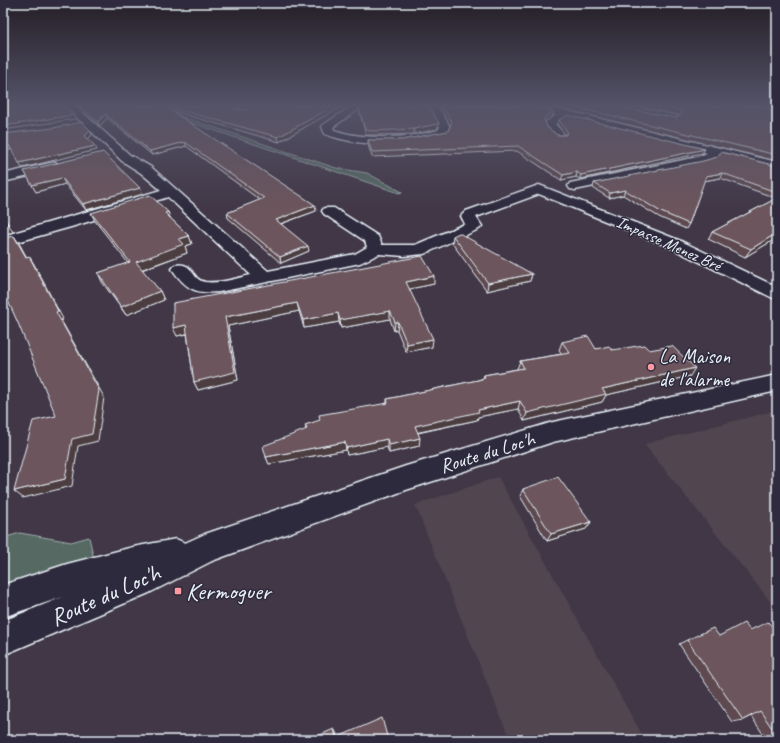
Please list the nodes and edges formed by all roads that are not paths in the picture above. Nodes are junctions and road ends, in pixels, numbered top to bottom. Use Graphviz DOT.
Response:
graph roads {
  1 [pos="108,141"];
  2 [pos="672,141"];
  3 [pos="118,150"];
  4 [pos="716,152"];
  5 [pos="103,154"];
  6 [pos="67,163"];
  7 [pos="777,166"];
  8 [pos="3,178"];
  9 [pos="575,186"];
  10 [pos="170,192"];
  11 [pos="329,212"];
  12 [pos="7,241"];
  13 [pos="376,249"];
  14 [pos="181,269"];
  15 [pos="264,277"];
  16 [pos="777,294"];
  17 [pos="777,383"];
  18 [pos="205,549"];
  19 [pos="3,601"];
  20 [pos="3,638"];
  1 -- 3 [label="street"];
  2 -- 4 [label="street"];
  3 -- 5 [label="street"];
  3 -- 10 [label="street"];
  4 -- 7 [label="street"];
  4 -- 9 [label="street"];
  6 -- 8 [label="street"];
  10 -- 12 [label="street"];
  10 -- 15 [label="street"];
  11 -- 13 [label="street"];
  13 -- 15 [label="street"];
  13 -- 16 [label="street, Impasse Menez Bré"];
  14 -- 15 [label="street"];
  17 -- 18 [label="street, Route du Loc'h"];
  18 -- 19 [label="street, Route du Loc'h"];
  18 -- 20 [label="street, Route du Loc'h"];
}
